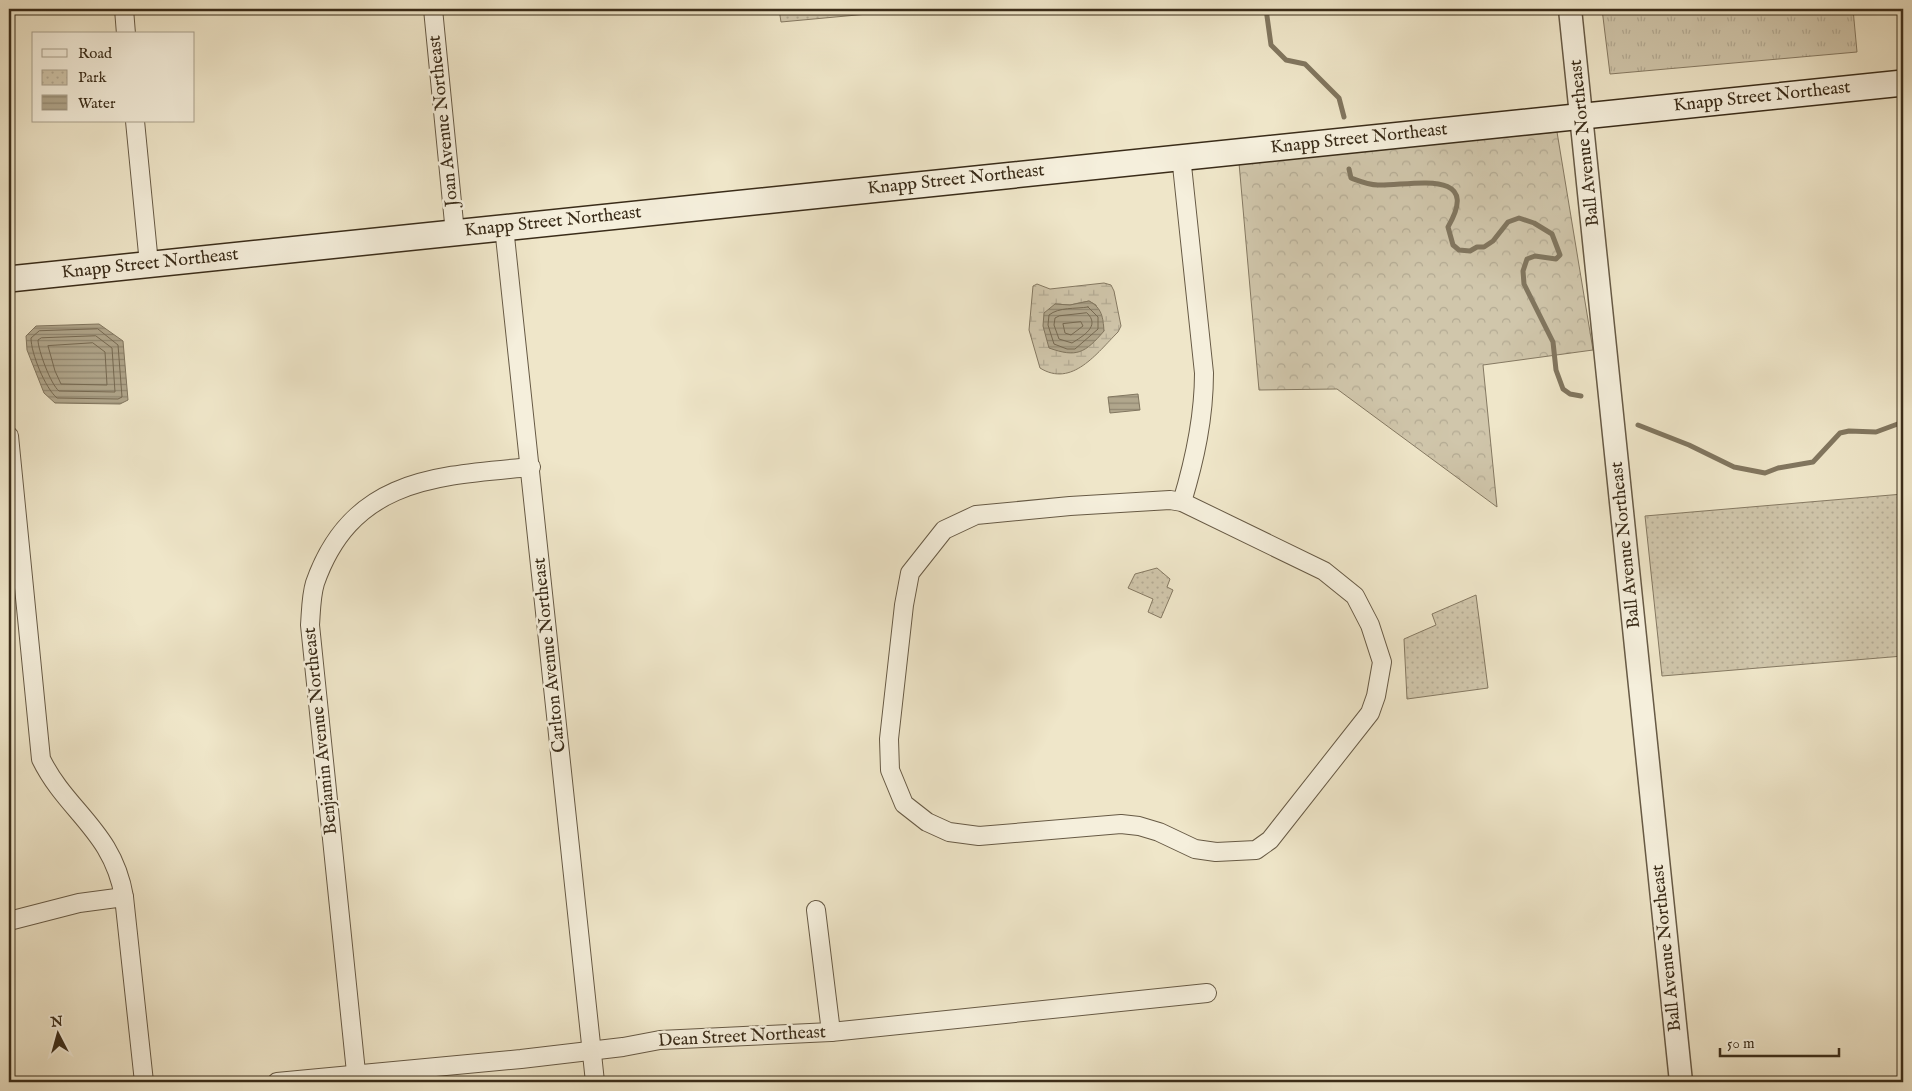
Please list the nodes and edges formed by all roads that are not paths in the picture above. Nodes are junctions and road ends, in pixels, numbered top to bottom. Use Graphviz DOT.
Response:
graph roads {
  1 [pos="124,9"];
  2 [pos="433,9"];
  3 [pos="1570,9"];
  4 [pos="126,32"];
  5 [pos="1903,83"];
  6 [pos="1582,116"];
  7 [pos="135,122"];
  8 [pos="1181,156"];
  9 [pos="504,228"];
  10 [pos="454,233"];
  11 [pos="149,264"];
  12 [pos="9,279"];
  13 [pos="9,436"];
  14 [pos="531,467"];
  15 [pos="1182,502"];
  16 [pos="124,897"];
  17 [pos="816,910"];
  18 [pos="9,921"];
  19 [pos="1207,993"];
  20 [pos="830,1032"];
  21 [pos="592,1050"];
  22 [pos="357,1078"];
  23 [pos="144,1082"];
  24 [pos="276,1082"];
  25 [pos="595,1082"];
  26 [pos="1681,1082"];
  1 -- 4 [label="street"];
  2 -- 10 [label="street, Joan Avenue Northeast"];
  3 -- 6 [label="street, Ball Avenue Northeast"];
  5 -- 6 [label="main road, Knapp Street Northeast"];
  6 -- 8 [label="main road, Knapp Street Northeast"];
  6 -- 26 [label="street, Ball Avenue Northeast"];
  7 -- 11 [label="street"];
  8 -- 9 [label="main road, Knapp Street Northeast"];
  8 -- 15 [label="street"];
  9 -- 10 [label="main road, Knapp Street Northeast"];
  9 -- 14 [label="street, Carlton Avenue Northeast"];
  10 -- 11 [label="main road, Knapp Street Northeast"];
  11 -- 12 [label="main road, Knapp Street Northeast"];
  13 -- 16 [label="street"];
  14 -- 21 [label="street, Carlton Avenue Northeast"];
  14 -- 22 [label="street, Benjamin Avenue Northeast"];
  15 -- 15 [label="street"];
  16 -- 18 [label="street"];
  16 -- 23 [label="street"];
  17 -- 20 [label="street"];
  19 -- 20 [label="street, Dean Street Northeast"];
  20 -- 21 [label="street, Dean Street Northeast"];
  21 -- 22 [label="street, Dean Street Northeast"];
  21 -- 25 [label="street, Carlton Avenue Northeast"];
  22 -- 24 [label="street, Dean Street Northeast"];
}
